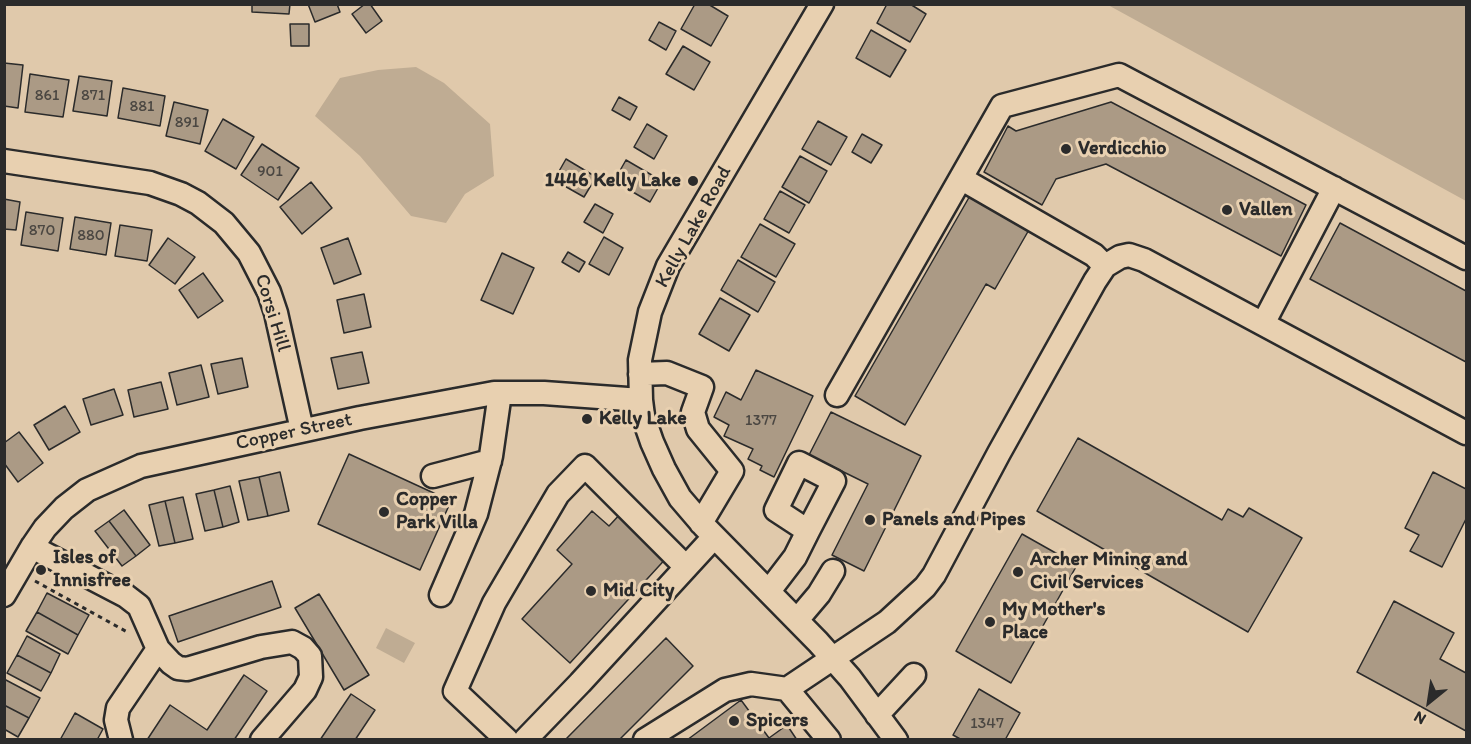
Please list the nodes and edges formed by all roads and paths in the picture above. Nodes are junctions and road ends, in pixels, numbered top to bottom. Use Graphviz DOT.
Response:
graph roads {
  1 [pos="822,4"];
  2 [pos="4,161"];
  3 [pos="962,179"];
  4 [pos="1334,188"];
  5 [pos="1467,258"];
  6 [pos="1105,266"];
  7 [pos="1263,324"];
  8 [pos="640,374"];
  9 [pos="500,393"];
  10 [pos="837,395"];
  11 [pos="641,400"];
  12 [pos="302,430"];
  13 [pos="1467,433"];
  14 [pos="490,461"];
  15 [pos="433,476"];
  16 [pos="707,530"];
  17 [pos="808,531"];
  18 [pos="32,547"];
  19 [pos="686,567"];
  20 [pos="18,571"];
  21 [pos="833,571"];
  22 [pos="768,591"];
  23 [pos="4,595"];
  24 [pos="441,595"];
  25 [pos="797,620"];
  26 [pos="158,649"];
  27 [pos="833,659"];
  28 [pos="914,675"];
  29 [pos="787,689"];
  30 [pos="878,715"];
  31 [pos="122,740"];
  32 [pos="262,740"];
  33 [pos="507,740"];
  34 [pos="525,740"];
  35 [pos="645,740"];
  36 [pos="829,740"];
  37 [pos="896,740"];
  1 -- 8 [label="street, Kelly Lake Road"];
  2 -- 12 [label="street, Corsi Hill"];
  3 -- 4 [label="street"];
  3 -- 6 [label="street"];
  3 -- 10 [label="street"];
  4 -- 5 [label="street"];
  4 -- 7 [label="street"];
  6 -- 7 [label="street"];
  6 -- 27 [label="street"];
  7 -- 13 [label="street"];
  8 -- 11 [label="street, Kelly Lake Road"];
  8 -- 16 [label="street"];
  9 -- 11 [label="street, Copper Street"];
  9 -- 12 [label="street, Copper Street"];
  9 -- 14 [label="street"];
  11 -- 16 [label="street, Kelly Lake Road"];
  12 -- 18 [label="street, Copper Street"];
  14 -- 15 [label="street"];
  14 -- 24 [label="street"];
  16 -- 19 [label="street"];
  16 -- 22 [label="street, Kelly Lake Road"];
  17 -- 22 [label="street"];
  18 -- 20 [label="street, Copper Street"];
  18 -- 26 [label="street"];
  19 -- 33 [label="street"];
  19 -- 34 [label="street"];
  20 -- 23 [label="street, Copper Street"];
  20 -- 26 [label="path"];
  21 -- 25 [label="street"];
  22 -- 25 [label="street, Kelly Lake Road"];
  25 -- 27 [label="street, Kelly Lake Road"];
  26 -- 31 [label="street"];
  26 -- 32 [label="street"];
  27 -- 29 [label="street"];
  27 -- 30 [label="street, Kelly Lake Road"];
  28 -- 30 [label="street"];
  29 -- 35 [label="street"];
  29 -- 36 [label="street"];
  30 -- 37 [label="street, Kelly Lake Road"];
}
